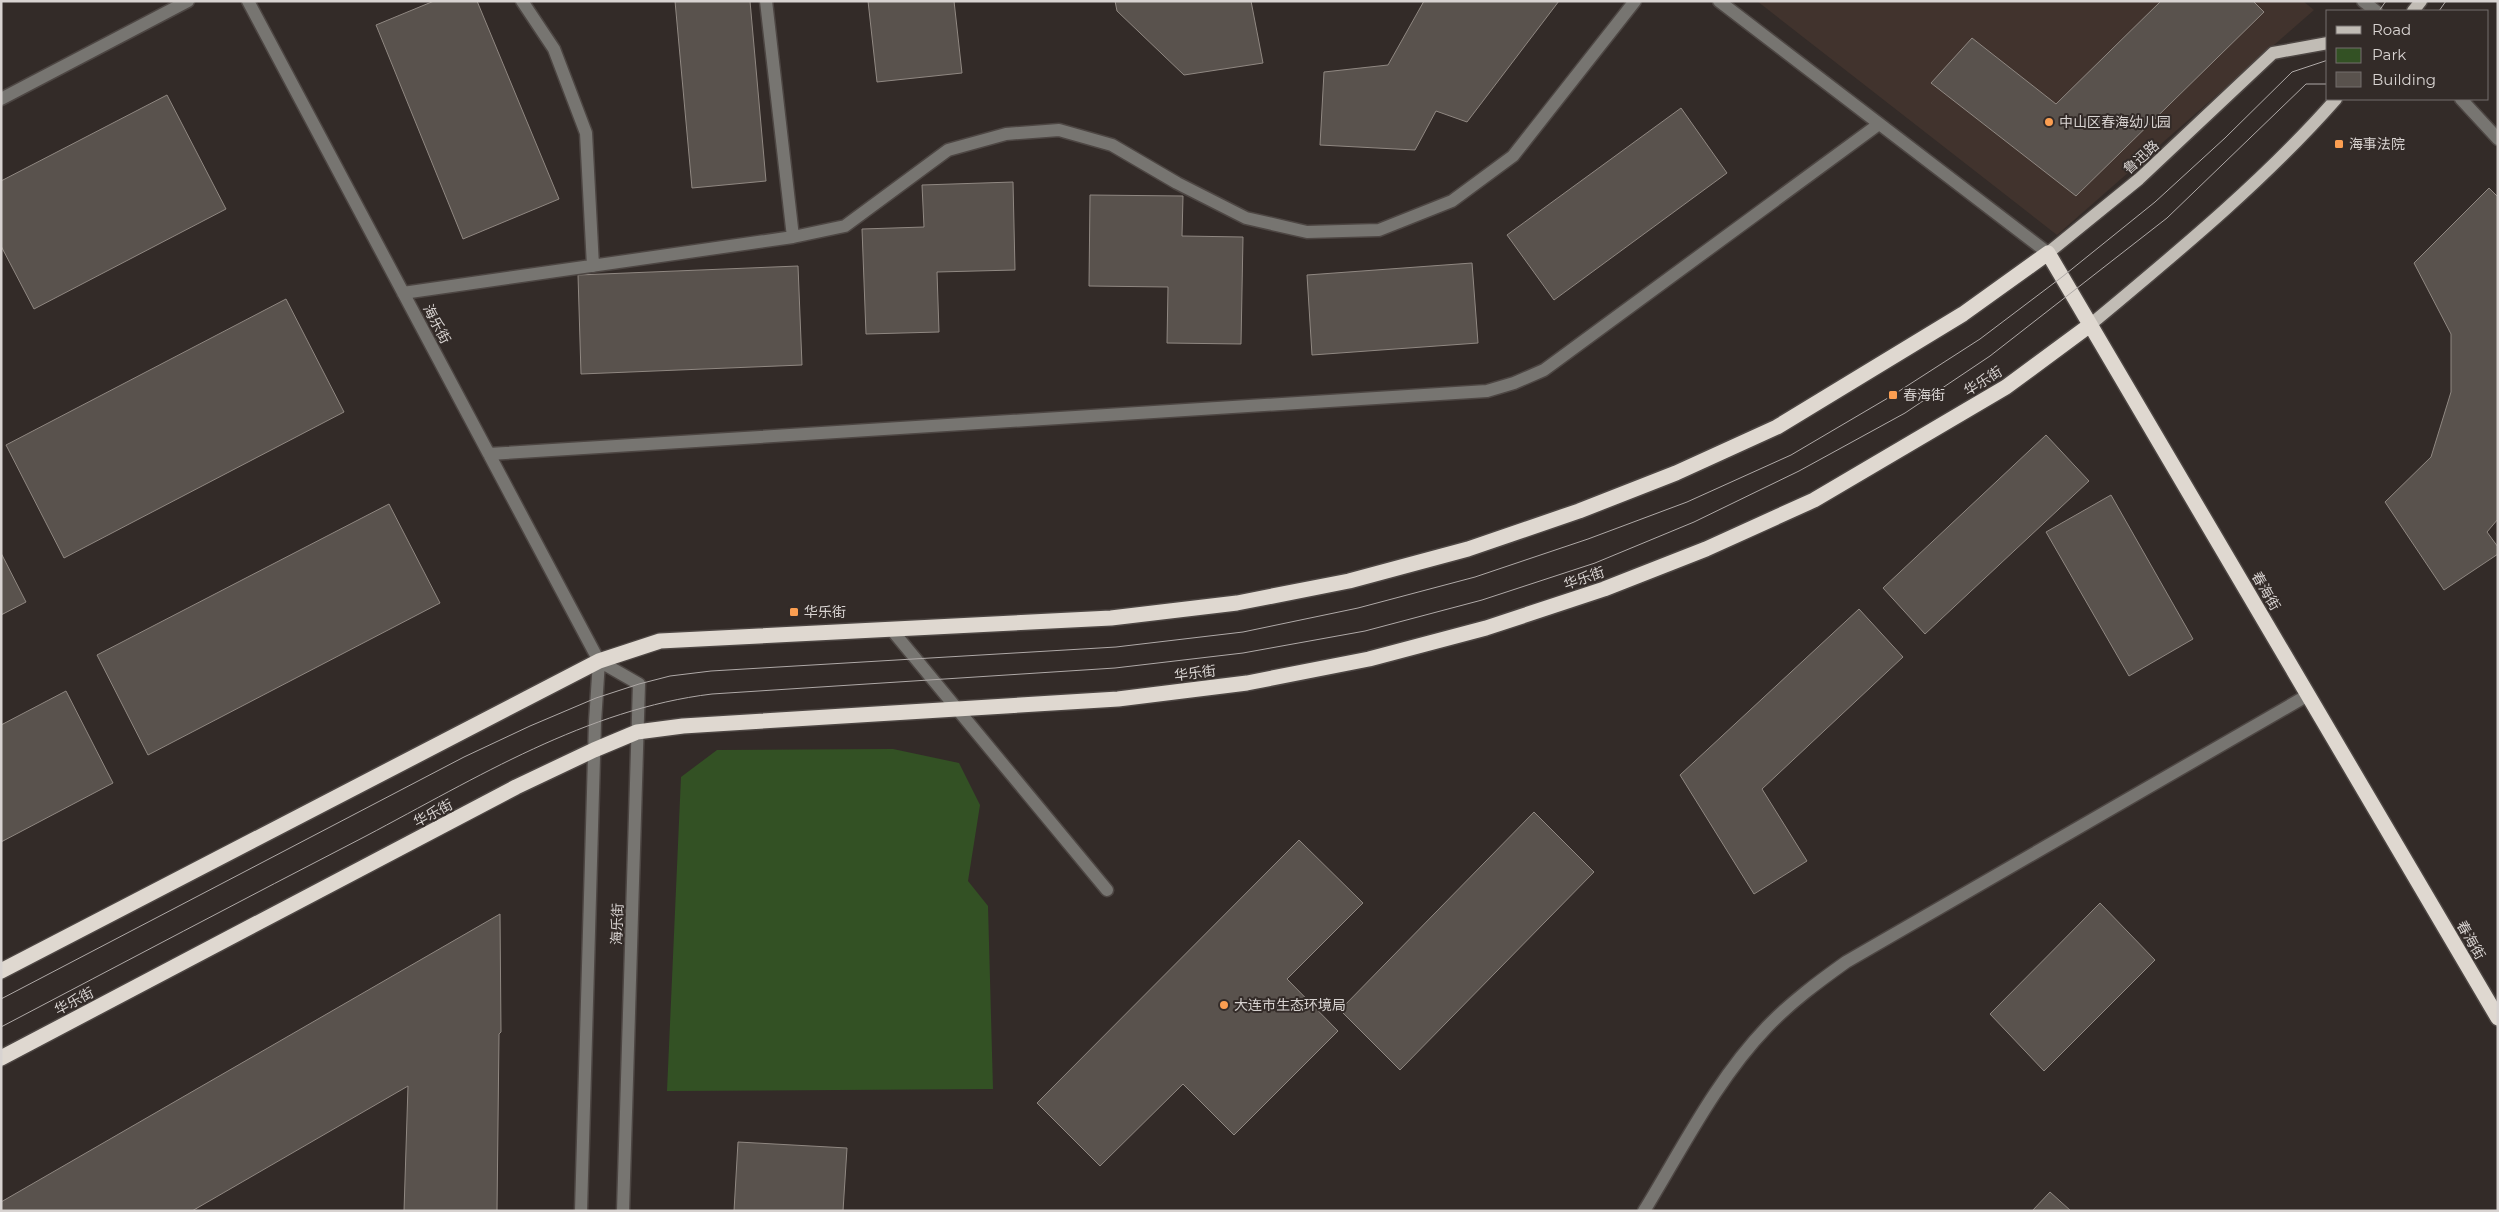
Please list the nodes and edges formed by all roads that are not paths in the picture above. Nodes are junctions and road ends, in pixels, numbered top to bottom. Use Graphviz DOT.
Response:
graph roads {
  1 [pos="188,1"];
  2 [pos="248,1"];
  3 [pos="522,1"];
  4 [pos="766,1"];
  5 [pos="1635,1"];
  6 [pos="1719,1"];
  7 [pos="2363,1"];
  8 [pos="2375,10"];
  9 [pos="2326,43"];
  10 [pos="1,99"];
  11 [pos="2335,100"];
  12 [pos="2462,100"];
  13 [pos="1879,124"];
  14 [pos="2498,139"];
  15 [pos="793,237"];
  16 [pos="2048,253"];
  17 [pos="593,266"];
  18 [pos="404,294"];
  19 [pos="2090,325"];
  20 [pos="489,454"];
  21 [pos="890,630"];
  22 [pos="599,661"];
  23 [pos="2308,696"];
  24 [pos="957,709"];
  25 [pos="637,732"];
  26 [pos="594,750"];
  27 [pos="1107,890"];
  28 [pos="1,971"];
  29 [pos="2498,1018"];
  30 [pos="1,1058"];
  31 [pos="581,1211"];
  32 [pos="623,1211"];
  33 [pos="1644,1211"];
  1 -- 10 [label="street"];
  2 -- 18 [label="street, 海乐街"];
  3 -- 17 [label="street"];
  4 -- 15 [label="street"];
  5 -- 15 [label="street"];
  6 -- 13 [label="street, 春海街"];
  7 -- 8 [label="street"];
  9 -- 16 [label="main road, 鲁迅路"];
  11 -- 19 [label="main road"];
  12 -- 14 [label="street"];
  13 -- 16 [label="street, 春海街"];
  13 -- 20 [label="street"];
  15 -- 17 [label="street"];
  16 -- 19 [label="highway, 春海街"];
  16 -- 21 [label="highway"];
  17 -- 18 [label="street"];
  18 -- 20 [label="street, 海乐街"];
  19 -- 23 [label="highway, 春海街"];
  19 -- 24 [label="highway, 华乐街"];
  20 -- 22 [label="street, 海乐街"];
  21 -- 22 [label="highway"];
  21 -- 24 [label="street"];
  22 -- 25 [label="street, 海乐街"];
  22 -- 26 [label="street, 海乐街"];
  22 -- 28 [label="highway"];
  23 -- 29 [label="highway, 春海街"];
  23 -- 33 [label="street"];
  24 -- 25 [label="highway, 华乐街"];
  24 -- 27 [label="street"];
  25 -- 26 [label="highway, 华乐街"];
  25 -- 32 [label="street, 海乐街"];
  26 -- 30 [label="highway, 华乐街"];
  26 -- 31 [label="street, 海乐街"];
}
